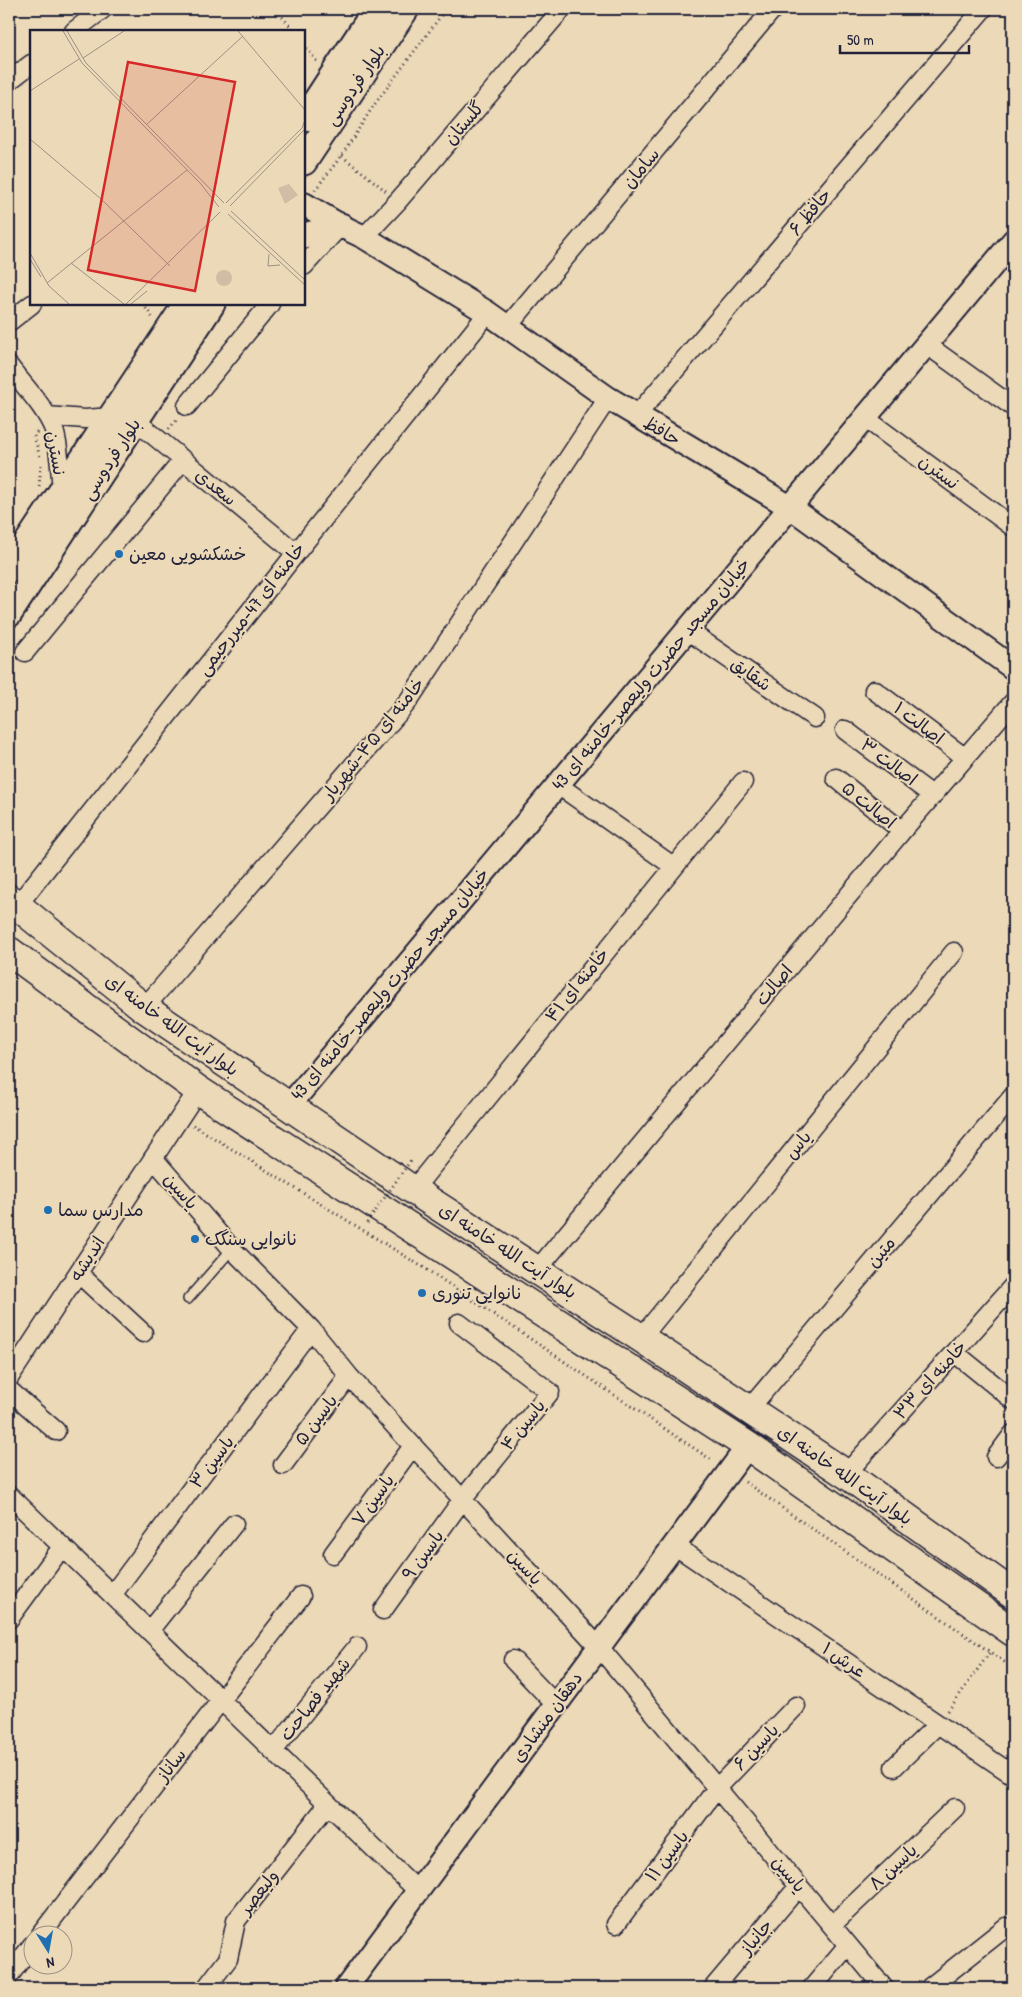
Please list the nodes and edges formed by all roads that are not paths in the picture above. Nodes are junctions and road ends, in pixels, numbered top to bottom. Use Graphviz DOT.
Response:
graph roads {
  1 [pos="103,9"];
  2 [pos="376,9"];
  3 [pos="406,9"];
  4 [pos="562,9"];
  5 [pos="773,9"];
  6 [pos="983,9"];
  7 [pos="75,30"];
  8 [pos="30,65"];
  9 [pos="9,81"];
  10 [pos="305,117"];
  11 [pos="305,160"];
  12 [pos="305,205"];
  13 [pos="341,226"];
  14 [pos="305,236"];
  15 [pos="364,237"];
  16 [pos="1013,241"];
  17 [pos="305,265"];
  18 [pos="31,305"];
  19 [pos="185,305"];
  20 [pos="211,305"];
  21 [pos="269,305"];
  22 [pos="488,313"];
  23 [pos="9,322"];
  24 [pos="508,326"];
  25 [pos="927,345"];
  26 [pos="9,366"];
  27 [pos="608,398"];
  28 [pos="187,406"];
  29 [pos="1013,406"];
  30 [pos="47,416"];
  31 [pos="636,416"];
  32 [pos="865,418"];
  33 [pos="124,419"];
  34 [pos="183,460"];
  35 [pos="50,492"];
  36 [pos="790,507"];
  37 [pos="1013,527"];
  38 [pos="296,553"];
  39 [pos="12,562"];
  40 [pos="9,614"];
  41 [pos="688,630"];
  42 [pos="25,652"];
  43 [pos="1013,668"];
  44 [pos="874,690"];
  45 [pos="1013,702"];
  46 [pos="815,718"];
  47 [pos="845,730"];
  48 [pos="964,757"];
  49 [pos="836,778"];
  50 [pos="742,782"];
  51 [pos="558,785"];
  52 [pos="932,795"];
  53 [pos="902,831"];
  54 [pos="673,866"];
  55 [pos="13,903"];
  56 [pos="9,950"];
  57 [pos="954,952"];
  58 [pos="144,1008"];
  59 [pos="198,1090"];
  60 [pos="1013,1096"];
  61 [pos="288,1107"];
  62 [pos="152,1158"];
  63 [pos="413,1190"];
  64 [pos="232,1249"];
  65 [pos="537,1270"];
  66 [pos="78,1273"];
  67 [pos="1013,1286"];
  68 [pos="188,1299"];
  69 [pos="459,1323"];
  70 [pos="311,1329"];
  71 [pos="143,1333"];
  72 [pos="642,1338"];
  73 [pos="955,1353"];
  74 [pos="349,1376"];
  75 [pos="9,1378"];
  76 [pos="9,1390"];
  77 [pos="1013,1400"];
  78 [pos="749,1409"];
  79 [pos="56,1431"];
  80 [pos="1013,1434"];
  81 [pos="413,1446"];
  82 [pos="748,1446"];
  83 [pos="996,1457"];
  84 [pos="282,1465"];
  85 [pos="846,1474"];
  86 [pos="9,1495"];
  87 [pos="462,1500"];
  88 [pos="234,1524"];
  89 [pos="674,1545"];
  90 [pos="62,1547"];
  91 [pos="333,1554"];
  92 [pos="1013,1594"];
  93 [pos="112,1595"];
  94 [pos="301,1596"];
  95 [pos="383,1610"];
  96 [pos="9,1619"];
  97 [pos="149,1631"];
  98 [pos="1013,1632"];
  99 [pos="357,1647"];
  100 [pos="599,1647"];
  101 [pos="513,1660"];
  102 [pos="221,1700"];
  103 [pos="556,1705"];
  104 [pos="796,1706"];
  105 [pos="938,1724"];
  106 [pos="273,1751"];
  107 [pos="894,1767"];
  108 [pos="1013,1775"];
  109 [pos="717,1788"];
  110 [pos="328,1804"];
  111 [pos="955,1808"];
  112 [pos="799,1886"];
  113 [pos="418,1891"];
  114 [pos="49,1924"];
  115 [pos="616,1924"];
  116 [pos="832,1925"];
  117 [pos="1006,1927"];
  118 [pos="848,1945"];
  119 [pos="22,1958"];
  120 [pos="9,1976"];
  121 [pos="353,1985"];
  122 [pos="206,1988"];
  123 [pos="713,1988"];
  124 [pos="812,1988"];
  125 [pos="884,1988"];
  126 [pos="929,1988"];
  1 -- 7 [label="street"];
  2 -- 10 [label="main road, بلوار فردوسی"];
  3 -- 11 [label="main road, بلوار فردوسی"];
  4 -- 15 [label="street, گلستان"];
  5 -- 24 [label="street, سامان"];
  6 -- 31 [label="street, حافظ ۶"];
  8 -- 9 [label="street"];
  12 -- 13 [label="street, حافظ"];
  13 -- 14 [label="main road"];
  13 -- 15 [label="street, حافظ"];
  13 -- 17 [label="street"];
  15 -- 22 [label="street, حافظ"];
  16 -- 25 [label="street, خیابان مسجد حضرت ولیعصر-خامنه ای 43"];
  18 -- 23 [label="street"];
  19 -- 33 [label="main road, بلوار فردوسی"];
  20 -- 33 [label="main road, بلوار فردوسی"];
  21 -- 28 [label="street"];
  22 -- 24 [label="street, حافظ"];
  22 -- 38 [label="street, خامنه ای 47-میررحیمی"];
  24 -- 27 [label="street, حافظ"];
  25 -- 29 [label="street"];
  25 -- 32 [label="street, خیابان مسجد حضرت ولیعصر-خامنه ای 43"];
  26 -- 30 [label="street, نسترن"];
  27 -- 31 [label="street, حافظ"];
  27 -- 58 [label="street, خامنه ای ۴۵-شهریار"];
  30 -- 33 [label="street, نسترن"];
  30 -- 35 [label="street, نسترن"];
  31 -- 36 [label="street, حافظ"];
  32 -- 36 [label="street, خیابان مسجد حضرت ولیعصر-خامنه ای 43"];
  32 -- 37 [label="street, نسترن"];
  33 -- 34 [label="street, سعدی"];
  33 -- 35 [label="main road, بلوار فردوسی"];
  33 -- 40 [label="main road, بلوار فردوسی"];
  34 -- 38 [label="street, سعدی"];
  34 -- 42 [label="street"];
  35 -- 39 [label="main road, بلوار فردوسی"];
  36 -- 41 [label="street, خیابان مسجد حضرت ولیعصر-خامنه ای 43"];
  36 -- 43 [label="street, حافظ"];
  38 -- 55 [label="street, خامنه ای 47-میررحیمی"];
  41 -- 46 [label="street, شقایق"];
  41 -- 51 [label="street, خیابان مسجد حضرت ولیعصر-خامنه ای 43"];
  44 -- 48 [label="street, اصالت ۱"];
  45 -- 48 [label="street, اصالت"];
  47 -- 52 [label="street, اصالت ۳"];
  48 -- 52 [label="street, اصالت"];
  49 -- 53 [label="street, اصالت ۵"];
  50 -- 54 [label="street, خامنه ای ۴۱"];
  51 -- 54 [label="street"];
  51 -- 61 [label="street, خیابان مسجد حضرت ولیعصر-خامنه ای 43"];
  52 -- 53 [label="street, اصالت"];
  53 -- 65 [label="street, اصالت"];
  54 -- 63 [label="street, خامنه ای ۴۱"];
  55 -- 58 [label="main road, بلوار آیت الله خامنه ای"];
  56 -- 59 [label="main road, بلوار آیت الله خامنه ای"];
  57 -- 72 [label="street, یاس"];
  58 -- 61 [label="main road, بلوار آیت الله خامنه ای"];
  59 -- 62 [label="street, اندیشه"];
  59 -- 82 [label="main road, بلوار آیت الله خامنه ای"];
  60 -- 78 [label="street, متین"];
  61 -- 63 [label="main road, بلوار آیت الله خامنه ای"];
  62 -- 64 [label="street, یاسین"];
  62 -- 66 [label="street, اندیشه"];
  63 -- 65 [label="main road, بلوار آیت الله خامنه ای"];
  64 -- 68 [label="lane"];
  64 -- 70 [label="street, یاسین"];
  65 -- 72 [label="main road, بلوار آیت الله خامنه ای"];
  66 -- 71 [label="street"];
  66 -- 75 [label="street, اندیشه"];
  67 -- 73 [label="street, خامنه ای ۳۳"];
  69 -- 87 [label="street, یاسین ۴"];
  70 -- 74 [label="street, یاسین"];
  70 -- 93 [label="street, یاسین ۳"];
  72 -- 78 [label="main road, بلوار آیت الله خامنه ای"];
  73 -- 77 [label="street"];
  73 -- 85 [label="street, خامنه ای ۳۳"];
  74 -- 81 [label="street, یاسین"];
  74 -- 84 [label="street, یاسین ۵"];
  76 -- 79 [label="street"];
  78 -- 85 [label="main road, بلوار آیت الله خامنه ای"];
  80 -- 83 [label="street"];
  81 -- 87 [label="street, یاسین"];
  81 -- 91 [label="street, یاسین ۷"];
  82 -- 89 [label="street, دهقان منشادی"];
  82 -- 98 [label="main road, بلوار آیت الله خامنه ای"];
  85 -- 92 [label="main road, بلوار آیت الله خامنه ای"];
  86 -- 90 [label="street"];
  87 -- 95 [label="street, یاسین ۹"];
  87 -- 100 [label="street, یاسین"];
  88 -- 97 [label="street"];
  89 -- 100 [label="street, دهقان منشادی"];
  89 -- 105 [label="street, عرش ۱"];
  90 -- 93 [label="street"];
  90 -- 96 [label="street"];
  93 -- 97 [label="street"];
  94 -- 102 [label="street, ساناز"];
  97 -- 102 [label="street"];
  99 -- 106 [label="street, شهید فصاحت"];
  100 -- 103 [label="street, دهقان منشادی"];
  100 -- 109 [label="street, یاسین"];
  101 -- 103 [label="street"];
  102 -- 106 [label="street"];
  102 -- 114 [label="street, ساناز"];
  103 -- 113 [label="street, دهقان منشادی"];
  104 -- 109 [label="street, یاسین ۶"];
  105 -- 107 [label="street"];
  105 -- 108 [label="street, عرش ۱"];
  106 -- 110 [label="street"];
  109 -- 112 [label="street, یاسین"];
  109 -- 115 [label="street, یاسین ۱۱"];
  110 -- 113 [label="street"];
  110 -- 122 [label="street, ولیعصر"];
  111 -- 116 [label="street, یاسین ۸"];
  112 -- 116 [label="street, یاسین"];
  112 -- 123 [label="street, جانباز"];
  113 -- 121 [label="street, دهقان منشادی"];
  116 -- 118 [label="street, یاسین"];
  117 -- 126 [label="street"];
  118 -- 124 [label="street"];
  118 -- 125 [label="street, یاسین"];
  119 -- 120 [label="street"];
}
